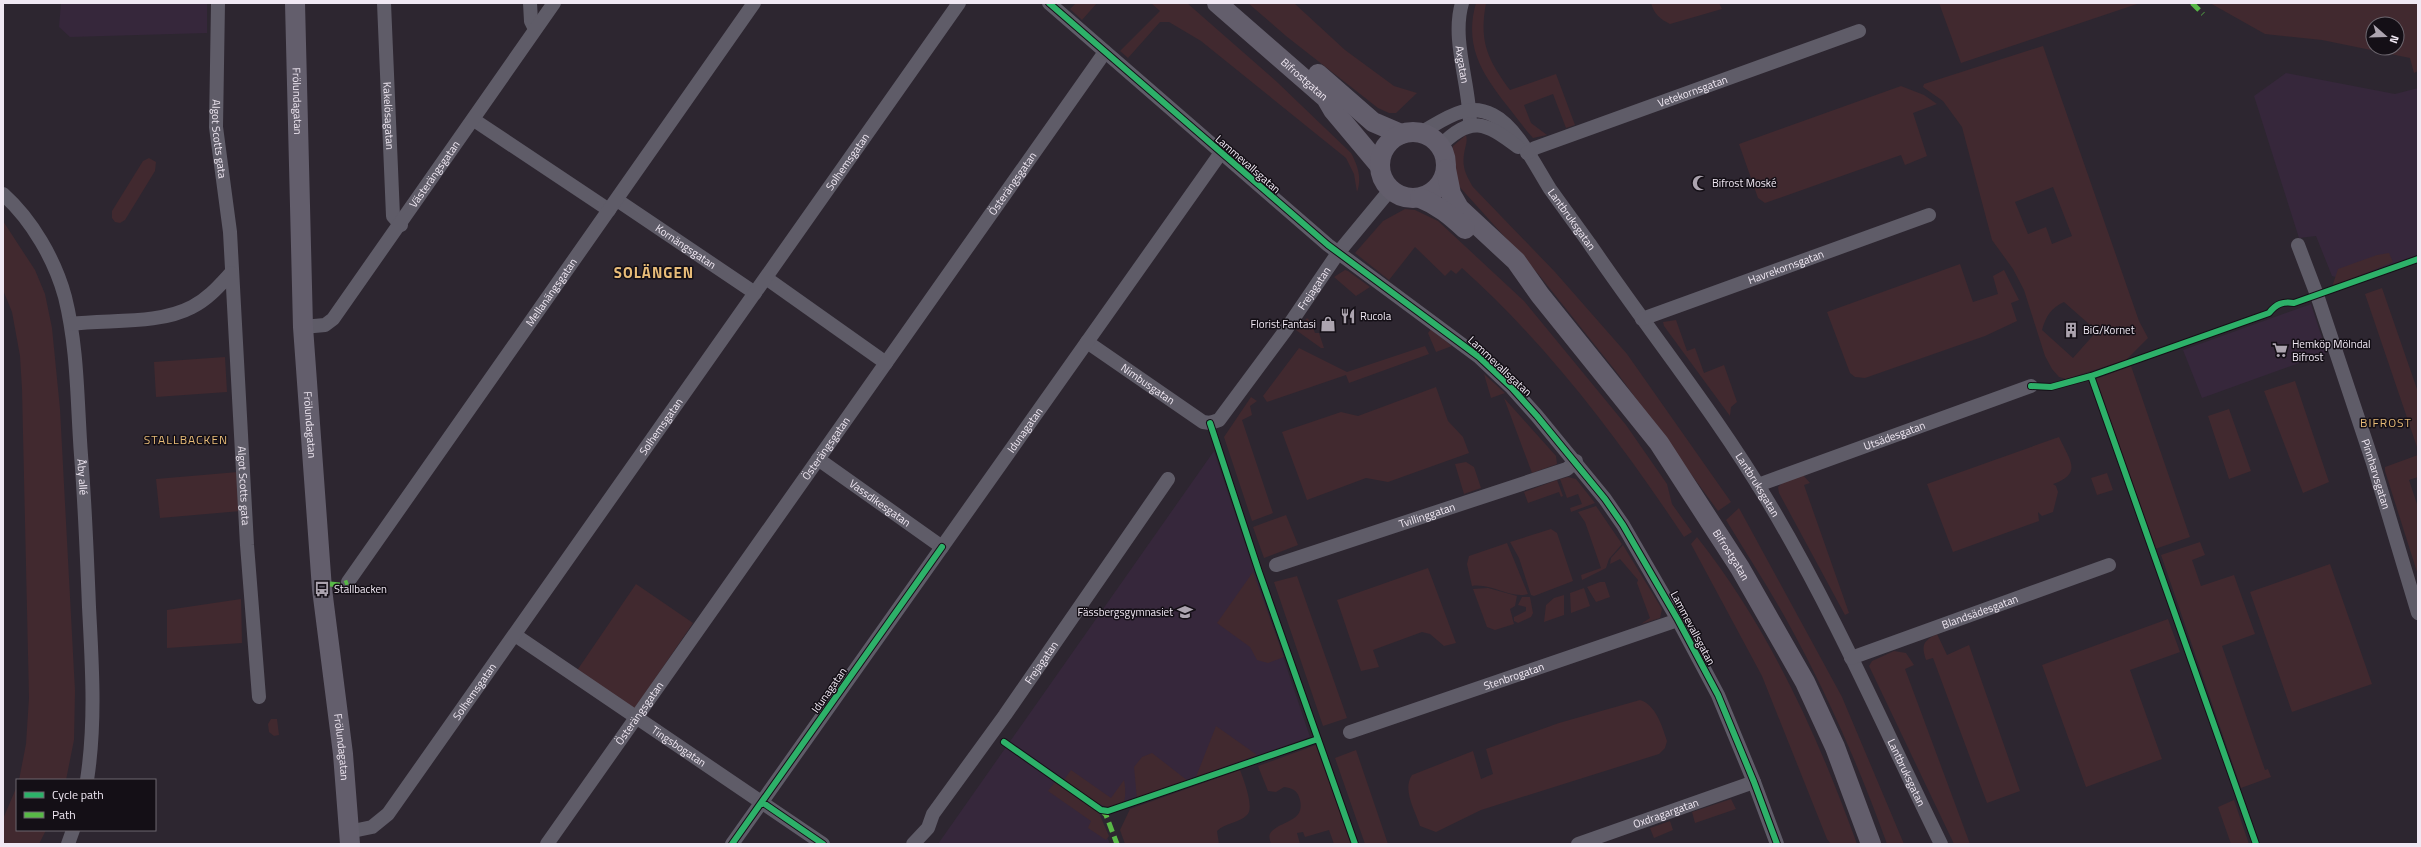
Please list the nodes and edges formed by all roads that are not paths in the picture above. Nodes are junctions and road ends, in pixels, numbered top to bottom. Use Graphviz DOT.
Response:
graph roads {
  1 [pos="218,3"];
  2 [pos="295,3"];
  3 [pos="384,3"];
  4 [pos="530,3"];
  5 [pos="554,3"];
  6 [pos="754,3"];
  7 [pos="959,3"];
  8 [pos="1050,3"];
  9 [pos="1217,3"];
  10 [pos="1235,3"];
  11 [pos="1462,3"];
  12 [pos="535,29"];
  13 [pos="1860,31"];
  14 [pos="1105,52"];
  15 [pos="1470,109"];
  16 [pos="474,120"];
  17 [pos="1470,125"];
  18 [pos="1411,134"];
  19 [pos="1440,146"];
  20 [pos="1527,153"];
  21 [pos="1220,154"];
  22 [pos="1380,166"];
  23 [pos="1446,169"];
  24 [pos="1390,190"];
  25 [pos="3,194"];
  26 [pos="1420,198"];
  27 [pos="613,205"];
  28 [pos="1929,215"];
  29 [pos="400,225"];
  30 [pos="2298,245"];
  31 [pos="1338,253"];
  32 [pos="231,273"];
  33 [pos="766,278"];
  34 [pos="755,293"];
  35 [pos="1540,295"];
  36 [pos="1642,319"];
  37 [pos="71,324"];
  38 [pos="303,327"];
  39 [pos="1086,342"];
  40 [pos="886,362"];
  41 [pos="2031,386"];
  42 [pos="1210,423"];
  43 [pos="818,459"];
  44 [pos="1576,462"];
  45 [pos="1168,479"];
  46 [pos="1758,485"];
  47 [pos="942,547"];
  48 [pos="1276,565"];
  49 [pos="2109,565"];
  50 [pos="348,582"];
  51 [pos="2418,613"];
  52 [pos="1678,620"];
  53 [pos="514,634"];
  54 [pos="1851,658"];
  55 [pos="259,697"];
  56 [pos="636,717"];
  57 [pos="1350,732"];
  58 [pos="87,779"];
  59 [pos="1754,782"];
  60 [pos="762,802"];
  61 [pos="73,831"];
  62 [pos="349,838"];
  63 [pos="68,844"];
  64 [pos="546,844"];
  65 [pos="732,844"];
  66 [pos="823,844"];
  67 [pos="913,844"];
  68 [pos="1578,844"];
  69 [pos="1777,844"];
  70 [pos="1871,844"];
  71 [pos="1941,844"];
  1 -- 32 [label="street, Algot Scotts gata"];
  2 -- 38 [label="main road, Frölundagatan"];
  3 -- 29 [label="street, Kakelösagatan"];
  4 -- 12 [label="street"];
  5 -- 12 [label="street, Västerängsgatan"];
  6 -- 27 [label="street, Mellanängsgatan"];
  7 -- 33 [label="street, Solhemsgatan"];
  8 -- 14 [label="street, Lammevallsgatan"];
  9 -- 22 [label="main road, Bifrostgatan"];
  10 -- 18 [label="main road, Bifrostgatan"];
  11 -- 15 [label="street, Axgatan"];
  12 -- 16 [label="street, Västerängsgatan"];
  13 -- 20 [label="street, Vetekornsgatan"];
  14 -- 21 [label="street, Lammevallsgatan"];
  14 -- 40 [label="street, Österängsgatan"];
  15 -- 17 [label="street, Axgatan"];
  15 -- 18 [label="street"];
  15 -- 20 [label="street, Lantbruksgatan"];
  16 -- 27 [label="street, Kornängsgatan"];
  16 -- 29 [label="street, Västerängsgatan"];
  17 -- 19 [label="street"];
  17 -- 20 [label="street, Lantbruksgatan"];
  18 -- 19 [label="main road, Bifrostgatan"];
  18 -- 22 [label="main road"];
  19 -- 23 [label="main road, Bifrostgatan"];
  20 -- 36 [label="street, Lantbruksgatan"];
  21 -- 31 [label="street, Lammevallsgatan"];
  21 -- 39 [label="street, Idunagatan"];
  22 -- 24 [label="main road, Bifrostgatan"];
  23 -- 26 [label="main road"];
  23 -- 35 [label="main road, Bifrostgatan"];
  24 -- 26 [label="main road, Bifrostgatan"];
  24 -- 31 [label="street, Frejagatan"];
  25 -- 37 [label="street, Åby allé"];
  26 -- 35 [label="main road, Bifrostgatan"];
  27 -- 34 [label="street, Kornängsgatan"];
  27 -- 50 [label="street, Mellanängsgatan"];
  28 -- 36 [label="street, Havrekornsgatan"];
  29 -- 38 [label="street, Västerängsgatan"];
  30 -- 51 [label="street, Pinnharvsgatan"];
  31 -- 42 [label="street, Frejagatan"];
  31 -- 44 [label="street, Lammevallsgatan"];
  32 -- 37 [label="street"];
  32 -- 55 [label="street, Algot Scotts gata"];
  33 -- 34 [label="street, Solhemsgatan"];
  33 -- 40 [label="street"];
  34 -- 53 [label="street, Solhemsgatan"];
  35 -- 70 [label="main road, Bifrostgatan"];
  36 -- 46 [label="street, Lantbruksgatan"];
  37 -- 58 [label="street, Åby allé"];
  38 -- 62 [label="main road, Frölundagatan"];
  39 -- 42 [label="street, Nimbusgatan"];
  39 -- 47 [label="street, Idunagatan"];
  40 -- 43 [label="street, Österängsgatan"];
  41 -- 46 [label="street, Utsädesgatan"];
  43 -- 47 [label="street, Vassdikesgatan"];
  43 -- 56 [label="street, Österängsgatan"];
  44 -- 48 [label="street, Tvillinggatan"];
  44 -- 52 [label="street, Lammevallsgatan"];
  45 -- 67 [label="street, Frejagatan"];
  46 -- 54 [label="street, Lantbruksgatan"];
  47 -- 60 [label="street, Idunagatan"];
  49 -- 54 [label="street, Blandsädesgatan"];
  52 -- 57 [label="street, Stenbrogatan"];
  52 -- 59 [label="street, Lammevallsgatan"];
  53 -- 56 [label="street, Tingsbogatan"];
  53 -- 62 [label="street, Solhemsgatan"];
  54 -- 71 [label="street, Lantbruksgatan"];
  56 -- 60 [label="street, Tingsbogatan"];
  56 -- 64 [label="street, Österängsgatan"];
  59 -- 68 [label="street, Oxdragargatan"];
  59 -- 69 [label="street, Lammevallsgatan"];
  60 -- 65 [label="street, Idunagatan"];
  60 -- 66 [label="street, Tingsbogatan"];
  61 -- 63 [label="street"];
}
